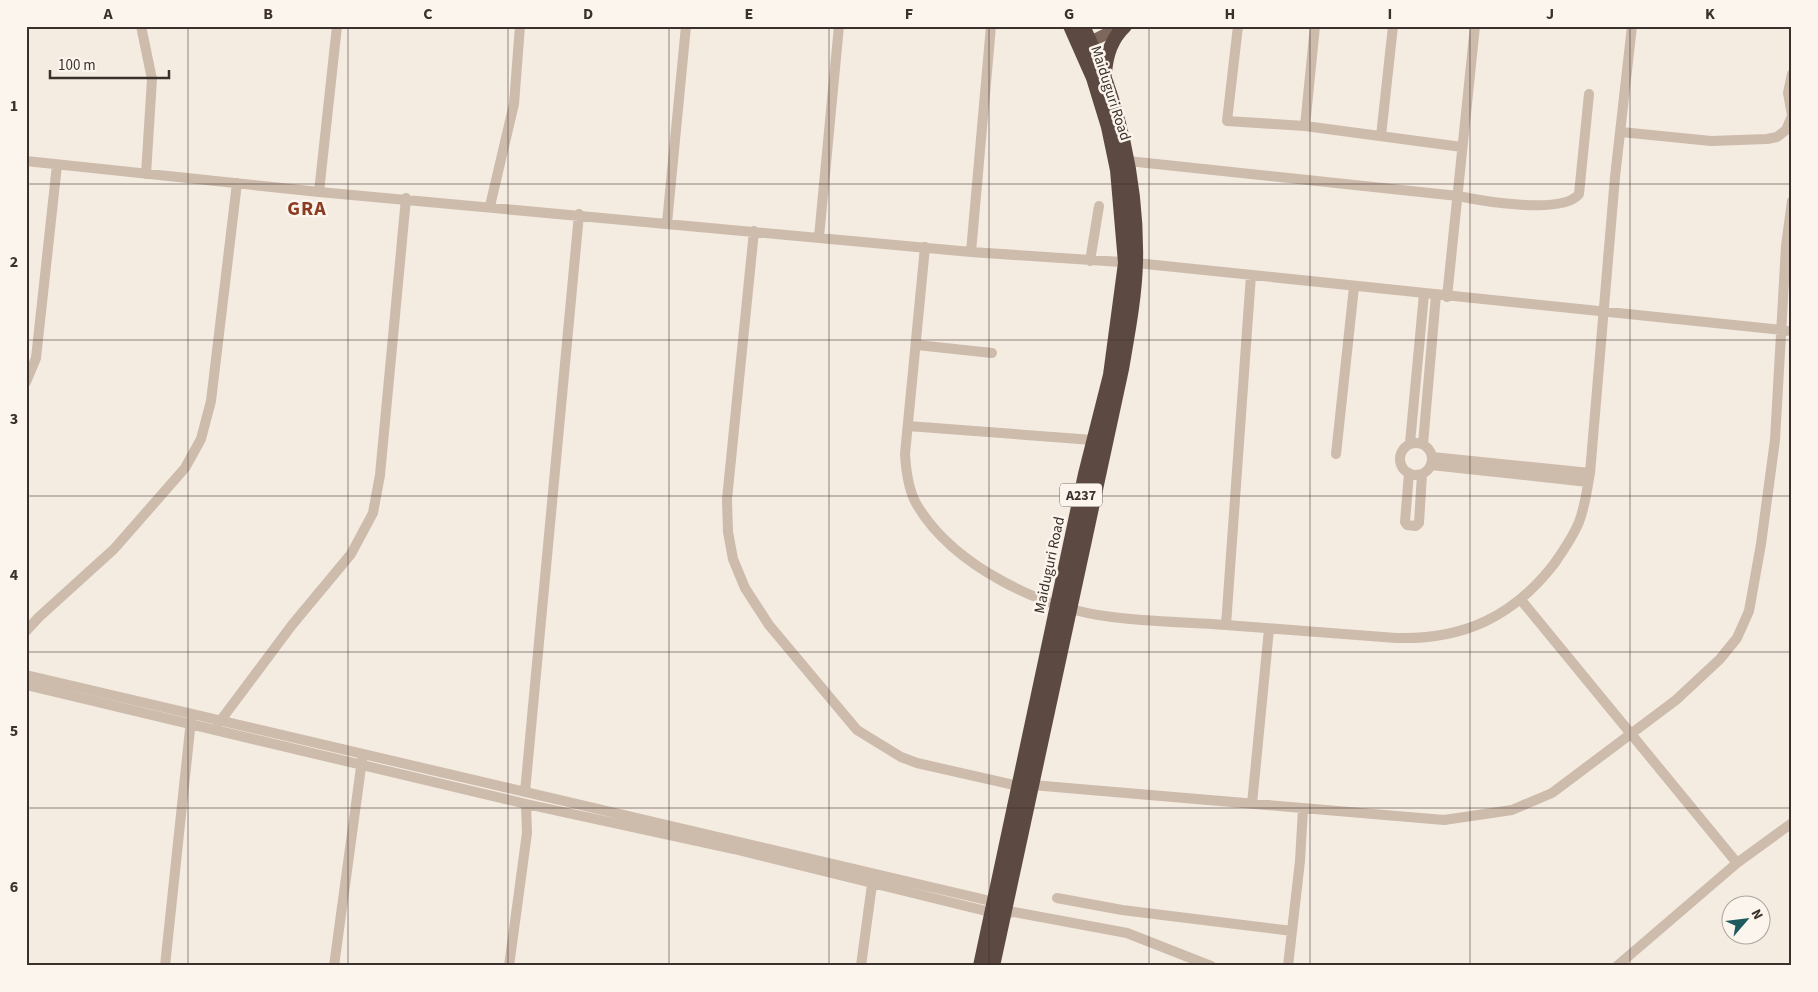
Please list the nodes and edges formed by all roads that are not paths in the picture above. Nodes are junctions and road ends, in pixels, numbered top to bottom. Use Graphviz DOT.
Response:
graph roads {
  1 [pos="141,26"];
  2 [pos="337,26"];
  3 [pos="520,26"];
  4 [pos="686,26"];
  5 [pos="839,26"];
  6 [pos="991,26"];
  7 [pos="1124,26"];
  8 [pos="1238,26"];
  9 [pos="1315,26"];
  10 [pos="1393,26"];
  11 [pos="1474,26"];
  12 [pos="1632,26"];
  13 [pos="1082,33"];
  14 [pos="1792,74"];
  15 [pos="1105,83"];
  16 [pos="1589,94"];
  17 [pos="1792,116"];
  18 [pos="1304,126"];
  19 [pos="1621,132"];
  20 [pos="1381,136"];
  21 [pos="1462,147"];
  22 [pos="26,161"];
  23 [pos="1128,161"];
  24 [pos="57,165"];
  25 [pos="146,174"];
  26 [pos="237,184"];
  27 [pos="318,192"];
  28 [pos="1458,196"];
  29 [pos="406,198"];
  30 [pos="1792,201"];
  31 [pos="490,206"];
  32 [pos="1099,206"];
  33 [pos="579,214"];
  34 [pos="667,224"];
  35 [pos="754,231"];
  36 [pos="818,237"];
  37 [pos="1789,245"];
  38 [pos="925,246"];
  39 [pos="971,252"];
  40 [pos="1090,261"];
  41 [pos="1130,263"];
  42 [pos="1251,275"];
  43 [pos="1354,287"];
  44 [pos="1424,294"];
  45 [pos="1436,295"];
  46 [pos="1447,297"];
  47 [pos="1604,310"];
  48 [pos="1786,331"];
  49 [pos="917,345"];
  50 [pos="992,353"];
  51 [pos="26,382"];
  52 [pos="1415,393"];
  53 [pos="1426,394"];
  54 [pos="908,426"];
  55 [pos="1093,440"];
  56 [pos="1410,443"];
  57 [pos="1422,444"];
  58 [pos="1336,454"];
  59 [pos="1431,461"];
  60 [pos="1409,473"];
  61 [pos="1422,474"];
  62 [pos="1589,478"];
  63 [pos="1521,600"];
  64 [pos="1063,607"];
  65 [pos="1226,625"];
  66 [pos="1269,629"];
  67 [pos="26,631"];
  68 [pos="26,675"];
  69 [pos="26,685"];
  70 [pos="192,714"];
  71 [pos="221,721"];
  72 [pos="190,725"];
  73 [pos="214,730"];
  74 [pos="1629,734"];
  75 [pos="364,754"];
  76 [pos="361,766"];
  77 [pos="1026,785"];
  78 [pos="524,792"];
  79 [pos="526,804"];
  80 [pos="1252,804"];
  81 [pos="1303,809"];
  82 [pos="1792,823"];
  83 [pos="1738,863"];
  84 [pos="873,877"];
  85 [pos="1056,898"];
  86 [pos="1001,908"];
  87 [pos="1292,931"];
  88 [pos="165,966"];
  89 [pos="334,966"];
  90 [pos="509,966"];
  91 [pos="861,966"];
  92 [pos="980,966"];
  93 [pos="992,966"];
  94 [pos="1211,966"];
  95 [pos="1288,966"];
  96 [pos="1617,966"];
  1 -- 25 [label="street"];
  2 -- 27 [label="street"];
  3 -- 31 [label="street"];
  4 -- 34 [label="street"];
  5 -- 36 [label="street"];
  6 -- 39 [label="street"];
  7 -- 13 [label="main road"];
  7 -- 15 [label="highway"];
  8 -- 18 [label="street"];
  9 -- 18 [label="street"];
  10 -- 20 [label="street"];
  11 -- 21 [label="street"];
  12 -- 19 [label="street"];
  13 -- 15 [label="highway, Maiduguri Road / A237"];
  13 -- 41 [label="highway, Maiduguri Road / A237"];
  14 -- 17 [label="street"];
  15 -- 23 [label="highway, Maiduguri Road / A237"];
  16 -- 28 [label="street"];
  17 -- 19 [label="street"];
  18 -- 20 [label="street"];
  19 -- 47 [label="street"];
  20 -- 21 [label="street"];
  21 -- 28 [label="street"];
  22 -- 24 [label="street"];
  23 -- 28 [label="street"];
  23 -- 41 [label="highway, Maiduguri Road / A237"];
  24 -- 25 [label="street"];
  24 -- 51 [label="street"];
  25 -- 26 [label="street"];
  26 -- 27 [label="street"];
  26 -- 67 [label="street"];
  27 -- 29 [label="street"];
  28 -- 46 [label="street"];
  29 -- 31 [label="street"];
  29 -- 71 [label="street"];
  30 -- 37 [label="street"];
  31 -- 33 [label="street"];
  32 -- 40 [label="street"];
  33 -- 34 [label="street"];
  33 -- 78 [label="street"];
  34 -- 35 [label="street"];
  35 -- 36 [label="street"];
  35 -- 77 [label="street"];
  36 -- 38 [label="street"];
  37 -- 48 [label="street"];
  38 -- 39 [label="street"];
  38 -- 49 [label="street"];
  39 -- 40 [label="street"];
  40 -- 41 [label="street"];
  41 -- 42 [label="street"];
  41 -- 55 [label="highway, Maiduguri Road / A237"];
  41 -- 64 [label="highway, Maiduguri Road / A237"];
  42 -- 43 [label="street"];
  42 -- 65 [label="street"];
  43 -- 44 [label="street"];
  43 -- 58 [label="street"];
  44 -- 45 [label="street"];
  44 -- 52 [label="street"];
  45 -- 46 [label="street"];
  45 -- 53 [label="street"];
  46 -- 47 [label="street"];
  47 -- 48 [label="street"];
  47 -- 62 [label="street"];
  48 -- 74 [label="street"];
  49 -- 50 [label="street"];
  49 -- 54 [label="street"];
  52 -- 53 [label="street"];
  52 -- 56 [label="street"];
  53 -- 57 [label="street"];
  54 -- 55 [label="street"];
  54 -- 64 [label="street"];
  55 -- 64 [label="highway, Maiduguri Road / A237"];
  56 -- 57 [label="street"];
  56 -- 60 [label="street"];
  57 -- 59 [label="street"];
  59 -- 61 [label="street"];
  59 -- 62 [label="street"];
  60 -- 61 [label="street"];
  60 -- 61 [label="street"];
  62 -- 63 [label="street"];
  63 -- 66 [label="street"];
  63 -- 74 [label="street"];
  64 -- 65 [label="street"];
  64 -- 77 [label="highway, Maiduguri Road / A237"];
  65 -- 66 [label="street"];
  66 -- 80 [label="street"];
  68 -- 70 [label="street"];
  69 -- 72 [label="street"];
  70 -- 71 [label="street"];
  70 -- 72 [label="street"];
  71 -- 73 [label="street"];
  71 -- 75 [label="street"];
  72 -- 73 [label="street"];
  72 -- 88 [label="street"];
  73 -- 76 [label="street"];
  74 -- 81 [label="street"];
  74 -- 83 [label="street"];
  75 -- 76 [label="street"];
  75 -- 78 [label="street"];
  76 -- 79 [label="street"];
  76 -- 89 [label="street"];
  77 -- 80 [label="street"];
  77 -- 86 [label="highway, Maiduguri Road / A237"];
  78 -- 84 [label="street"];
  79 -- 84 [label="street"];
  79 -- 90 [label="street"];
  80 -- 81 [label="street"];
  81 -- 87 [label="street"];
  82 -- 83 [label="street"];
  83 -- 96 [label="street"];
  84 -- 86 [label="street"];
  84 -- 91 [label="street"];
  85 -- 87 [label="street"];
  86 -- 92 [label="highway, Maiduguri Road / A237"];
  86 -- 93 [label="highway, Maiduguri Road / A237"];
  86 -- 94 [label="street"];
  87 -- 95 [label="street"];
}
